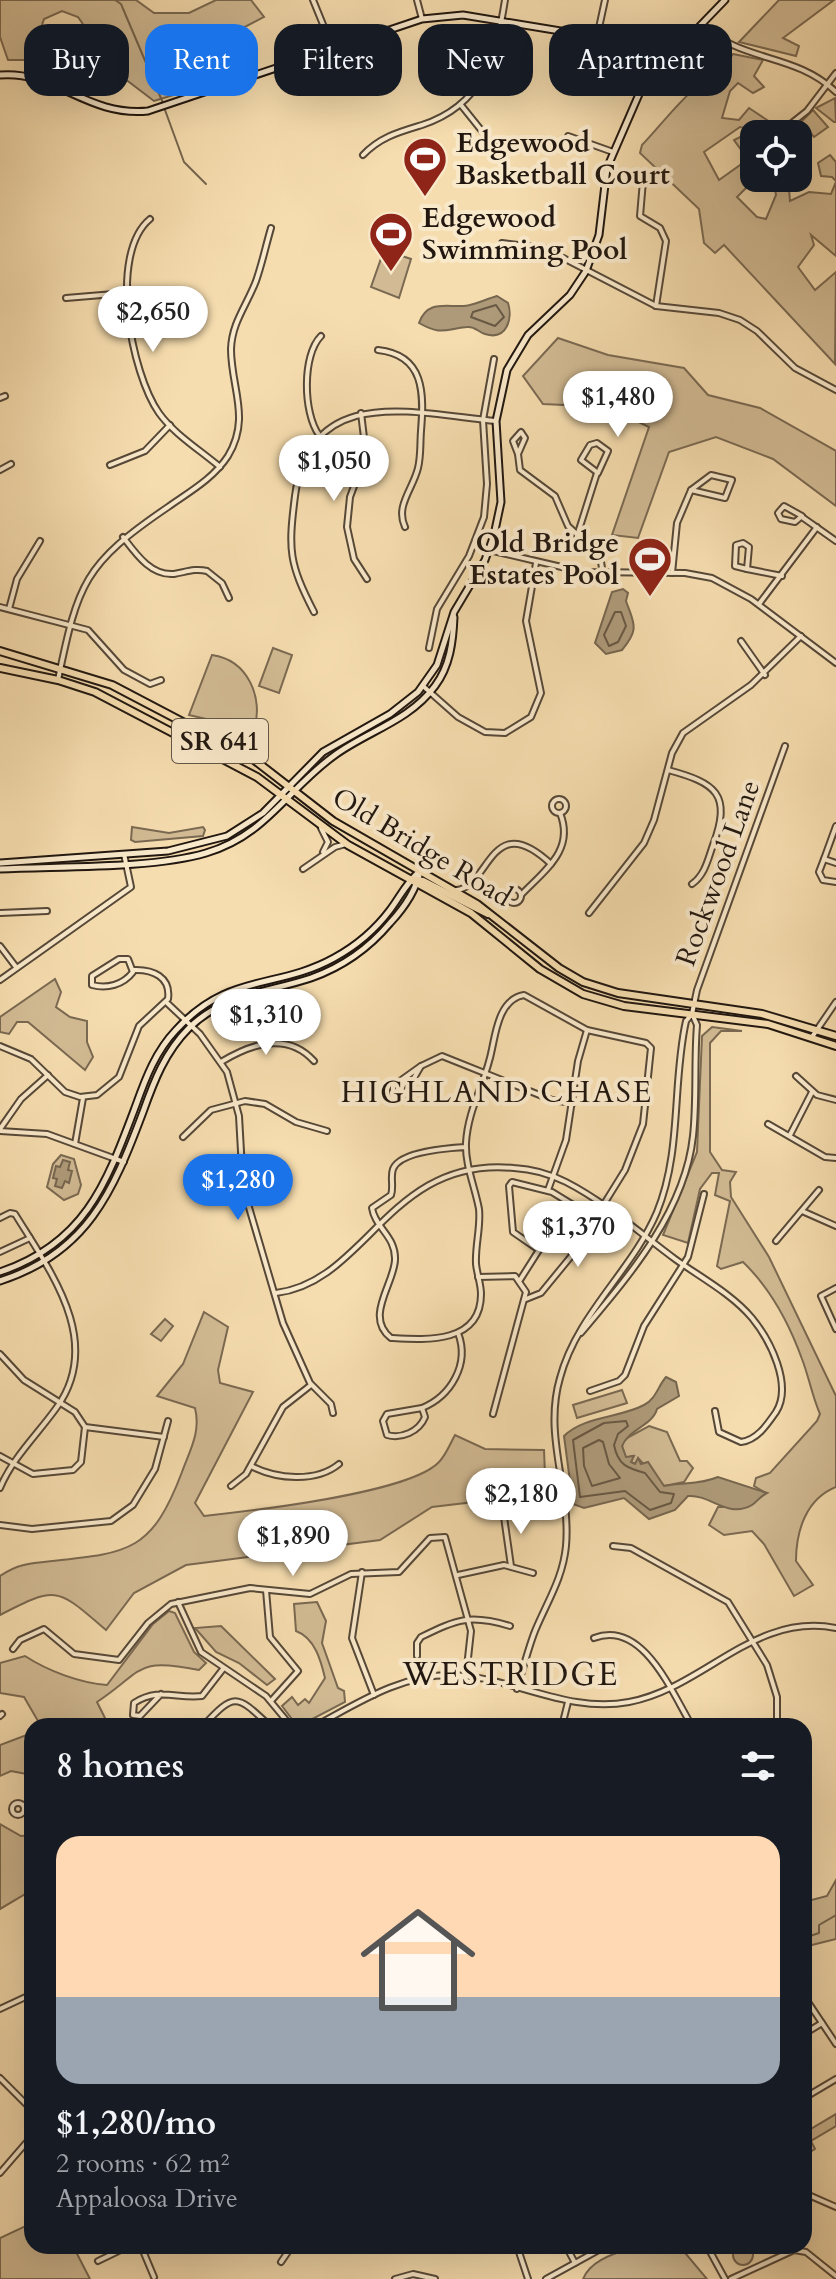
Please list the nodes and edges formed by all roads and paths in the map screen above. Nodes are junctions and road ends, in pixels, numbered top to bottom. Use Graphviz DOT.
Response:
graph roads {
  1 [pos="313,0"];
  2 [pos="417,0"];
  3 [pos="505,0"];
  4 [pos="605,0"];
  5 [pos="725,0"];
  6 [pos="422,19"];
  7 [pos="502,21"];
  8 [pos="323,24"];
  9 [pos="600,24"];
  10 [pos="702,24"];
  11 [pos="402,26"];
  12 [pos="549,29"];
  13 [pos="732,46"];
  14 [pos="274,70"];
  15 [pos="836,73"];
  16 [pos="0,75"];
  17 [pos="829,85"];
  18 [pos="836,92"];
  19 [pos="638,96"];
  20 [pos="461,105"];
  21 [pos="796,120"];
  22 [pos="568,136"];
  23 [pos="498,151"];
  24 [pos="613,152"];
  25 [pos="363,155"];
  26 [pos="643,181"];
  27 [pos="150,219"];
  28 [pos="271,228"];
  29 [pos="502,243"];
  30 [pos="586,271"];
  31 [pos="126,293"];
  32 [pos="66,298"];
  33 [pos="656,306"];
  34 [pos="321,336"];
  35 [pos="378,350"];
  36 [pos="494,359"];
  37 [pos="836,390"];
  38 [pos="361,413"];
  39 [pos="423,415"];
  40 [pos="483,420"];
  41 [pos="496,421"];
  42 [pos="170,425"];
  43 [pos="319,435"];
  44 [pos="518,454"];
  45 [pos="11,464"];
  46 [pos="110,465"];
  47 [pos="220,467"];
  48 [pos="0,470"];
  49 [pos="598,473"];
  50 [pos="691,490"];
  51 [pos="802,516"];
  52 [pos="405,527"];
  53 [pos="817,527"];
  54 [pos="577,536"];
  55 [pos="123,537"];
  56 [pos="40,541"];
  57 [pos="836,541"];
  58 [pos="489,550"];
  59 [pos="536,563"];
  60 [pos="747,569"];
  61 [pos="672,573"];
  62 [pos="603,574"];
  63 [pos="782,576"];
  64 [pos="367,579"];
  65 [pos="229,598"];
  66 [pos="759,604"];
  67 [pos="0,607"];
  68 [pos="9,609"];
  69 [pos="314,612"];
  70 [pos="454,612"];
  71 [pos="69,625"];
  72 [pos="801,636"];
  73 [pos="741,641"];
  74 [pos="429,648"];
  75 [pos="0,651"];
  76 [pos="836,663"];
  77 [pos="60,667"];
  78 [pos="0,668"];
  79 [pos="765,675"];
  80 [pos="58,680"];
  81 [pos="161,680"];
  82 [pos="423,686"];
  83 [pos="430,692"];
  84 [pos="785,746"];
  85 [pos="668,770"];
  86 [pos="290,785"];
  87 [pos="297,791"];
  88 [pos="282,794"];
  89 [pos="289,799"];
  90 [pos="560,813"];
  91 [pos="320,825"];
  92 [pos="836,826"];
  93 [pos="348,845"];
  94 [pos="124,854"];
  95 [pos="321,856"];
  96 [pos="824,859"];
  97 [pos="125,862"];
  98 [pos="836,863"];
  99 [pos="551,864"];
  100 [pos="0,866"];
  101 [pos="303,869"];
  102 [pos="416,878"];
  103 [pos="836,882"];
  104 [pos="472,884"];
  105 [pos="692,884"];
  106 [pos="454,890"];
  107 [pos="521,895"];
  108 [pos="477,904"];
  109 [pos="47,911"];
  110 [pos="0,913"];
  111 [pos="589,913"];
  112 [pos="495,916"];
  113 [pos="0,946"];
  114 [pos="16,967"];
  115 [pos="133,970"];
  116 [pos="0,980"];
  117 [pos="166,1002"];
  118 [pos="836,1002"];
  119 [pos="693,1003"];
  120 [pos="692,1014"];
  121 [pos="186,1019"];
  122 [pos="192,1025"];
  123 [pos="817,1029"];
  124 [pos="587,1030"];
  125 [pos="836,1036"];
  126 [pos="812,1037"];
  127 [pos="0,1046"];
  128 [pos="836,1046"];
  129 [pos="314,1061"];
  130 [pos="221,1062"];
  131 [pos="421,1066"];
  132 [pos="48,1075"];
  133 [pos="486,1075"];
  134 [pos="796,1076"];
  135 [pos="812,1092"];
  136 [pos="83,1098"];
  137 [pos="836,1100"];
  138 [pos="237,1102"];
  139 [pos="573,1103"];
  140 [pos="768,1124"];
  141 [pos="0,1130"];
  142 [pos="327,1131"];
  143 [pos="790,1135"];
  144 [pos="183,1137"];
  145 [pos="75,1144"];
  146 [pos="466,1147"];
  147 [pos="836,1158"];
  148 [pos="116,1159"];
  149 [pos="124,1162"];
  150 [pos="470,1170"];
  151 [pos="554,1177"];
  152 [pos="548,1190"];
  153 [pos="819,1190"];
  154 [pos="704,1194"];
  155 [pos="604,1206"];
  156 [pos="801,1210"];
  157 [pos="0,1218"];
  158 [pos="596,1219"];
  159 [pos="380,1223"];
  160 [pos="836,1226"];
  161 [pos="643,1236"];
  162 [pos="30,1238"];
  163 [pos="776,1241"];
  164 [pos="651,1242"];
  165 [pos="0,1252"];
  166 [pos="40,1254"];
  167 [pos="44,1262"];
  168 [pos="684,1265"];
  169 [pos="0,1272"];
  170 [pos="478,1277"];
  171 [pos="520,1280"];
  172 [pos="0,1281"];
  173 [pos="836,1288"];
  174 [pos="276,1293"];
  175 [pos="526,1299"];
  176 [pos="836,1329"];
  177 [pos="458,1333"];
  178 [pos="577,1338"];
  179 [pos="0,1354"];
  180 [pos="311,1385"];
  181 [pos="590,1391"];
  182 [pos="60,1402"];
  183 [pos="422,1408"];
  184 [pos="715,1411"];
  185 [pos="333,1413"];
  186 [pos="493,1414"];
  187 [pos="168,1421"];
  188 [pos="85,1427"];
  189 [pos="164,1437"];
  190 [pos="0,1456"];
  191 [pos="13,1463"];
  192 [pos="339,1464"];
  193 [pos="251,1466"];
  194 [pos="231,1486"];
  195 [pos="0,1488"];
  196 [pos="536,1508"];
  197 [pos="0,1525"];
  198 [pos="613,1546"];
  199 [pos="511,1566"];
  200 [pos="362,1572"];
  201 [pos="533,1573"];
  202 [pos="458,1575"];
  203 [pos="266,1589"];
  204 [pos="178,1602"];
  205 [pos="466,1619"];
  206 [pos="510,1626"];
  207 [pos="836,1628"];
  208 [pos="594,1638"];
  209 [pos="754,1639"];
  210 [pos="13,1649"];
  211 [pos="417,1656"];
  212 [pos="223,1669"];
  213 [pos="466,1676"];
  214 [pos="669,1688"];
  215 [pos="517,1689"];
  216 [pos="161,1694"];
  217 [pos="374,1695"];
  218 [pos="271,1701"];
  219 [pos="568,1702"];
  220 [pos="211,1718"];
  221 [pos="262,1718"];
  222 [pos="285,1718"];
  223 [pos="330,1718"];
  224 [pos="564,1718"];
  225 [pos="687,1718"];
  226 [pos="776,1718"];
  227 [pos="24,1998"];
  228 [pos="812,2007"];
  229 [pos="0,2009"];
  230 [pos="823,2023"];
  231 [pos="812,2029"];
  232 [pos="836,2044"];
  233 [pos="0,2078"];
  234 [pos="836,2079"];
  235 [pos="812,2093"];
  236 [pos="24,2102"];
  237 [pos="24,2145"];
  238 [pos="0,2173"];
  239 [pos="812,2196"];
  240 [pos="836,2207"];
  241 [pos="112,2254"];
  242 [pos="144,2254"];
  243 [pos="286,2254"];
  244 [pos="520,2254"];
  245 [pos="570,2254"];
  246 [pos="591,2254"];
  247 [pos="712,2254"];
  248 [pos="785,2254"];
  249 [pos="808,2254"];
  250 [pos="98,2261"];
  251 [pos="281,2262"];
  252 [pos="575,2263"];
  253 [pos="836,2276"];
  254 [pos="154,2277"];
  255 [pos="395,2279"];
  256 [pos="435,2279"];
  257 [pos="528,2279"];
  258 [pos="546,2279"];
  259 [pos="728,2279"];
  1 -- 8 [label="street"];
  2 -- 6 [label="street"];
  3 -- 7 [label="street"];
  4 -- 9 [label="street"];
  5 -- 10 [label="street"];
  6 -- 7 [label="street"];
  6 -- 11 [label="street"];
  7 -- 12 [label="street"];
  7 -- 20 [label="street"];
  13 -- 17 [label="street"];
  14 -- 16 [label="street"];
  15 -- 17 [label="street"];
  17 -- 18 [label="street"];
  17 -- 21 [label="street"];
  19 -- 24 [label="street"];
  20 -- 23 [label="street"];
  20 -- 25 [label="street"];
  22 -- 24 [label="street"];
  24 -- 30 [label="street"];
  26 -- 33 [label="street"];
  27 -- 31 [label="street"];
  28 -- 47 [label="street"];
  29 -- 30 [label="street"];
  30 -- 33 [label="street"];
  30 -- 41 [label="street"];
  31 -- 32 [label="street"];
  31 -- 42 [label="street"];
  33 -- 37 [label="street"];
  34 -- 43 [label="street"];
  35 -- 39 [label="street"];
  36 -- 40 [label="street"];
  38 -- 39 [label="street"];
  38 -- 43 [label="street"];
  38 -- 64 [label="street"];
  39 -- 40 [label="street"];
  39 -- 52 [label="street"];
  40 -- 41 [label="street"];
  40 -- 74 [label="street"];
  41 -- 58 [label="street"];
  42 -- 46 [label="street"];
  42 -- 47 [label="street"];
  43 -- 69 [label="street"];
  44 -- 44 [label="street"];
  44 -- 54 [label="street"];
  45 -- 48 [label="street"];
  47 -- 55 [label="street"];
  49 -- 49 [label="street"];
  49 -- 54 [label="street"];
  50 -- 50 [label="street"];
  50 -- 61 [label="street"];
  51 -- 51 [label="street"];
  51 -- 53 [label="street"];
  53 -- 57 [label="street"];
  53 -- 63 [label="street"];
  54 -- 62 [label="street"];
  55 -- 65 [label="street"];
  55 -- 71 [label="street"];
  56 -- 68 [label="street"];
  58 -- 59 [label="street"];
  58 -- 70 [label="street"];
  59 -- 62 [label="street"];
  59 -- 83 [label="street"];
  60 -- 60 [label="street"];
  60 -- 63 [label="street"];
  61 -- 62 [label="street"];
  61 -- 66 [label="street"];
  63 -- 66 [label="street"];
  66 -- 72 [label="street"];
  67 -- 68 [label="street"];
  68 -- 71 [label="street"];
  70 -- 82 [label="street"];
  70 -- 83 [label="street"];
  71 -- 77 [label="street"];
  71 -- 81 [label="street"];
  72 -- 76 [label="street"];
  72 -- 79 [label="street"];
  73 -- 79 [label="street"];
  75 -- 77 [label="main road, Old Bridge Road / SR 641"];
  77 -- 80 [label="street"];
  77 -- 86 [label="main road, Old Bridge Road / SR 641"];
  78 -- 80 [label="main road, Old Bridge Road / SR 641"];
  79 -- 85 [label="street"];
  80 -- 88 [label="main road, Old Bridge Road / SR 641"];
  82 -- 83 [label="street"];
  82 -- 86 [label="street"];
  83 -- 87 [label="street"];
  84 -- 119 [label="street, Rockwood Lane"];
  85 -- 105 [label="street"];
  85 -- 111 [label="street"];
  86 -- 87 [label="main road, Old Bridge Road / SR 641"];
  86 -- 88 [label="street"];
  87 -- 89 [label="street"];
  87 -- 102 [label="main road, Old Bridge Road / SR 641"];
  88 -- 89 [label="main road, Old Bridge Road / SR 641"];
  88 -- 94 [label="street"];
  89 -- 91 [label="main road, Old Bridge Road / SR 641"];
  89 -- 97 [label="street"];
  90 -- 99 [label="street"];
  91 -- 93 [label="main road, Old Bridge Road / SR 641"];
  91 -- 95 [label="street"];
  92 -- 96 [label="street"];
  93 -- 95 [label="street"];
  93 -- 102 [label="main road, Old Bridge Road / SR 641"];
  94 -- 97 [label="street"];
  94 -- 100 [label="street"];
  95 -- 101 [label="street"];
  96 -- 98 [label="street"];
  96 -- 103 [label="street"];
  97 -- 100 [label="street"];
  97 -- 114 [label="street"];
  99 -- 104 [label="street"];
  99 -- 107 [label="street"];
  102 -- 106 [label="main road, Old Bridge Road / SR 641"];
  102 -- 112 [label="main road"];
  102 -- 120 [label="main road, Old Bridge Road / SR 641"];
  102 -- 121 [label="street"];
  102 -- 122 [label="street"];
  104 -- 106 [label="street"];
  104 -- 108 [label="street"];
  106 -- 108 [label="main road, Old Bridge Road / SR 641"];
  108 -- 112 [label="main road, Old Bridge Road / SR 641"];
  109 -- 110 [label="street"];
  112 -- 119 [label="main road, Old Bridge Road / SR 641"];
  113 -- 114 [label="street"];
  114 -- 116 [label="street"];
  115 -- 115 [label="street"];
  115 -- 117 [label="street"];
  117 -- 121 [label="street"];
  117 -- 136 [label="street"];
  118 -- 123 [label="street"];
  119 -- 120 [label="street, Rockwood Lane"];
  119 -- 123 [label="main road, Old Bridge Road / SR 641"];
  120 -- 126 [label="main road, Old Bridge Road / SR 641"];
  120 -- 161 [label="street"];
  120 -- 164 [label="street"];
  121 -- 122 [label="street"];
  121 -- 148 [label="street"];
  122 -- 130 [label="street"];
  122 -- 149 [label="street"];
  123 -- 125 [label="main road, Old Bridge Road / SR 641"];
  123 -- 126 [label="street"];
  124 -- 133 [label="street"];
  124 -- 139 [label="street"];
  124 -- 155 [label="street"];
  126 -- 128 [label="main road, Old Bridge Road / SR 641"];
  127 -- 132 [label="street"];
  129 -- 130 [label="street"];
  130 -- 138 [label="street"];
  131 -- 131 [label="street"];
  131 -- 133 [label="street"];
  132 -- 136 [label="street"];
  132 -- 141 [label="street"];
  133 -- 139 [label="street"];
  133 -- 146 [label="street"];
  134 -- 135 [label="street"];
  135 -- 137 [label="street"];
  135 -- 143 [label="street"];
  136 -- 145 [label="street"];
  138 -- 142 [label="street"];
  138 -- 144 [label="street"];
  138 -- 174 [label="street"];
  139 -- 151 [label="street"];
  140 -- 143 [label="street"];
  141 -- 145 [label="street"];
  143 -- 147 [label="street"];
  145 -- 148 [label="street"];
  146 -- 150 [label="street"];
  146 -- 159 [label="street"];
  148 -- 149 [label="street"];
  148 -- 166 [label="street"];
  149 -- 167 [label="street"];
  150 -- 151 [label="street"];
  150 -- 159 [label="street"];
  150 -- 170 [label="street"];
  151 -- 152 [label="street"];
  151 -- 155 [label="street"];
  152 -- 158 [label="street"];
  152 -- 171 [label="street"];
  153 -- 156 [label="street"];
  154 -- 168 [label="street"];
  155 -- 158 [label="street"];
  155 -- 161 [label="street"];
  156 -- 160 [label="street"];
  156 -- 163 [label="street"];
  157 -- 162 [label="street"];
  158 -- 175 [label="street"];
  159 -- 174 [label="street"];
  159 -- 177 [label="street"];
  161 -- 164 [label="street"];
  161 -- 178 [label="street"];
  162 -- 165 [label="street"];
  162 -- 166 [label="street"];
  164 -- 168 [label="street"];
  164 -- 178 [label="street"];
  166 -- 167 [label="street"];
  166 -- 169 [label="street"];
  167 -- 172 [label="street"];
  167 -- 182 [label="street"];
  168 -- 181 [label="street"];
  168 -- 184 [label="street"];
  170 -- 171 [label="street"];
  170 -- 177 [label="street"];
  171 -- 175 [label="street"];
  173 -- 176 [label="street"];
  174 -- 180 [label="street"];
  175 -- 186 [label="street"];
  177 -- 183 [label="street"];
  178 -- 215 [label="street"];
  179 -- 182 [label="street"];
  180 -- 185 [label="street"];
  180 -- 193 [label="street"];
  182 -- 188 [label="street"];
  182 -- 191 [label="street"];
  183 -- 183 [label="street"];
  187 -- 189 [label="street"];
  188 -- 189 [label="street"];
  188 -- 191 [label="street"];
  189 -- 197 [label="street"];
  190 -- 191 [label="street"];
  191 -- 195 [label="street"];
  192 -- 193 [label="street"];
  193 -- 194 [label="street"];
  196 -- 199 [label="street"];
  198 -- 209 [label="street"];
  199 -- 201 [label="street"];
  199 -- 202 [label="street"];
  200 -- 202 [label="street"];
  200 -- 203 [label="street"];
  200 -- 217 [label="street"];
  202 -- 205 [label="street"];
  203 -- 204 [label="street"];
  203 -- 218 [label="street"];
  204 -- 210 [label="street"];
  204 -- 212 [label="street"];
  205 -- 206 [label="street"];
  205 -- 211 [label="street"];
  205 -- 213 [label="street"];
  207 -- 209 [label="street"];
  208 -- 214 [label="street"];
  209 -- 214 [label="street"];
  209 -- 226 [label="street"];
  212 -- 216 [label="street"];
  212 -- 218 [label="street"];
  213 -- 215 [label="street"];
  213 -- 217 [label="street"];
  214 -- 219 [label="street"];
  214 -- 225 [label="street"];
  215 -- 219 [label="street"];
  216 -- 216 [label="street"];
  217 -- 223 [label="street"];
  218 -- 222 [label="street"];
  219 -- 224 [label="street"];
  220 -- 221 [label="street"];
  227 -- 229 [label="street"];
  228 -- 230 [label="street"];
  230 -- 231 [label="street"];
  230 -- 232 [label="street"];
  233 -- 236 [label="street"];
  234 -- 235 [label="street"];
  237 -- 238 [label="street"];
  239 -- 240 [label="street"];
  241 -- 250 [label="street"];
  242 -- 254 [label="street"];
  243 -- 251 [label="street"];
  244 -- 257 [label="street"];
  245 -- 252 [label="street"];
  246 -- 252 [label="street"];
  247 -- 259 [label="street"];
  248 -- 259 [label="street"];
  249 -- 253 [label="street"];
  252 -- 258 [label="street"];
  255 -- 256 [label="street"];
}
